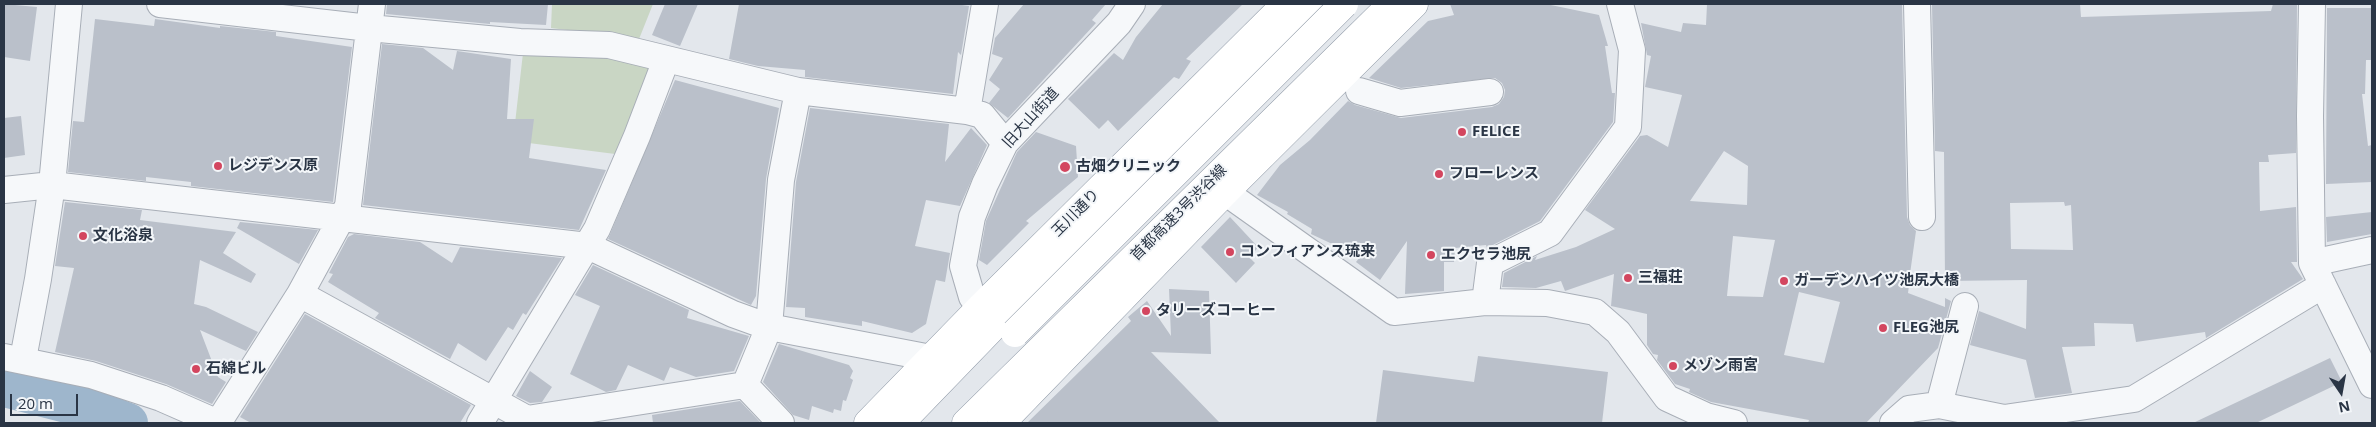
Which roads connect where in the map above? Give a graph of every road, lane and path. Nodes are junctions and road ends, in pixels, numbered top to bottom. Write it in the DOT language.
graph roads {
  1 [pos="69,4"];
  2 [pos="160,4"];
  3 [pos="985,4"];
  4 [pos="1132,4"];
  5 [pos="1286,4"];
  6 [pos="1313,4"];
  7 [pos="1344,4"];
  8 [pos="1392,4"];
  9 [pos="1414,4"];
  10 [pos="1620,4"];
  11 [pos="1917,4"];
  12 [pos="2312,4"];
  13 [pos="219,7"];
  14 [pos="370,16"];
  15 [pos="666,60"];
  16 [pos="798,91"];
  17 [pos="1359,91"];
  18 [pos="1490,92"];
  19 [pos="967,111"];
  20 [pos="1005,143"];
  21 [pos="52,184"];
  22 [pos="4,190"];
  23 [pos="1225,192"];
  24 [pos="342,217"];
  25 [pos="1922,217"];
  26 [pos="588,246"];
  27 [pos="2372,250"];
  28 [pos="2318,274"];
  29 [pos="300,294"];
  30 [pos="1485,302"];
  31 [pos="1965,306"];
  32 [pos="980,307"];
  33 [pos="768,327"];
  34 [pos="13,358"];
  35 [pos="931,358"];
  36 [pos="745,384"];
  37 [pos="2372,385"];
  38 [pos="493,401"];
  39 [pos="1939,405"];
  40 [pos="983,417"];
  41 [pos="218,423"];
  42 [pos="480,423"];
  43 [pos="781,423"];
  44 [pos="868,423"];
  45 [pos="900,423"];
  46 [pos="907,423"];
  47 [pos="962,423"];
  48 [pos="1734,423"];
  49 [pos="1893,423"];
  1 -- 21 [label="street"];
  2 -- 13 [label="street"];
  3 -- 19 [label="street"];
  4 -- 20 [label="street, 旧大山街道"];
  5 -- 32 [label="highway, 玉川通り"];
  6 -- 45 [label="highway"];
  7 -- 46 [label="highway, bridge"];
  8 -- 40 [label="highway, 首都高速3号渋谷線"];
  9 -- 23 [label="highway"];
  10 -- 30 [label="street"];
  11 -- 25 [label="street"];
  12 -- 28 [label="street"];
  13 -- 14 [label="street"];
  14 -- 15 [label="street"];
  14 -- 24 [label="street"];
  15 -- 16 [label="street"];
  15 -- 26 [label="street"];
  16 -- 19 [label="street"];
  16 -- 33 [label="street"];
  17 -- 18 [label="street"];
  19 -- 20 [label="street"];
  20 -- 32 [label="street, 旧大山街道"];
  21 -- 22 [label="street"];
  21 -- 24 [label="street"];
  21 -- 34 [label="street"];
  23 -- 30 [label="street"];
  23 -- 40 [label="highway"];
  24 -- 26 [label="street"];
  24 -- 29 [label="street"];
  26 -- 33 [label="street"];
  26 -- 38 [label="street"];
  27 -- 28 [label="street"];
  28 -- 37 [label="street"];
  28 -- 39 [label="street"];
  29 -- 38 [label="street"];
  29 -- 41 [label="street"];
  30 -- 48 [label="street"];
  31 -- 39 [label="street"];
  32 -- 35 [label="highway, 玉川通り"];
  33 -- 35 [label="street"];
  33 -- 36 [label="street"];
  34 -- 41 [label="street"];
  35 -- 44 [label="highway, 玉川通り"];
  36 -- 38 [label="street"];
  36 -- 43 [label="street"];
  38 -- 42 [label="street"];
  39 -- 49 [label="street"];
  40 -- 47 [label="highway"];
}
